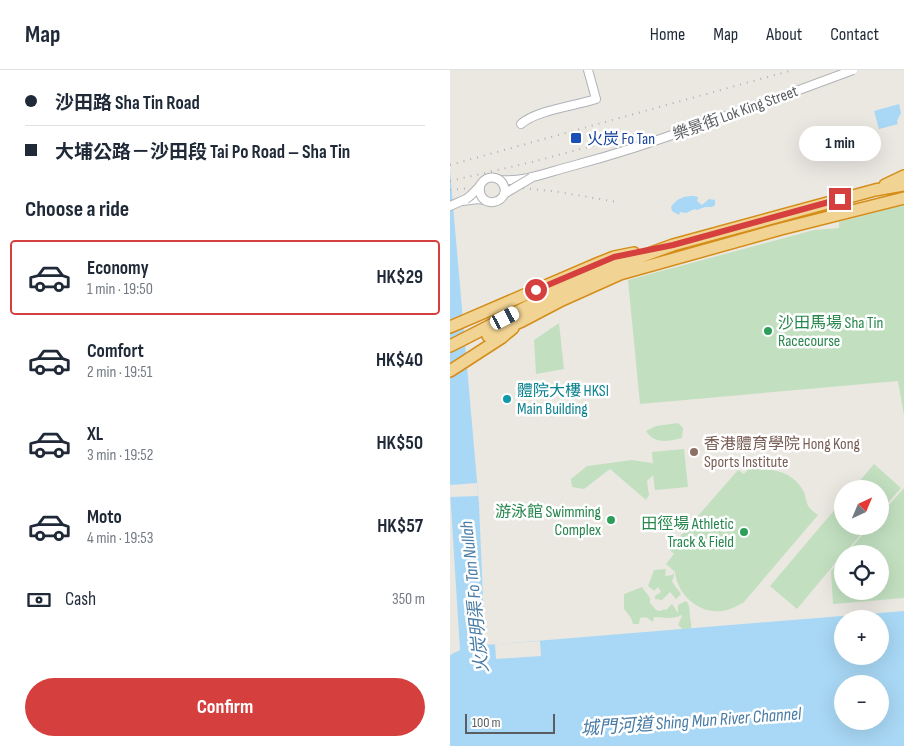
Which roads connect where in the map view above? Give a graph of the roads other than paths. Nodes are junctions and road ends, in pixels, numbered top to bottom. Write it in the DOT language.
graph roads {
  1 [pos="588,70"];
  2 [pos="853,70"];
  3 [pos="521,124"];
  4 [pos="904,176"];
  5 [pos="531,178"];
  6 [pos="500,180"];
  7 [pos="904,185"];
  8 [pos="480,186"];
  9 [pos="875,190"];
  10 [pos="504,194"];
  11 [pos="904,198"];
  12 [pos="485,200"];
  13 [pos="463,201"];
  14 [pos="450,206"];
  15 [pos="673,245"];
  16 [pos="522,321"];
  17 [pos="450,327"];
  18 [pos="468,341"];
  19 [pos="450,346"];
  20 [pos="450,354"];
  21 [pos="450,371"];
  1 -- 3 [label="street"];
  2 -- 5 [label="street, 樂景街 Lok King Street, bridge"];
  4 -- 9 [label="highway"];
  5 -- 6 [label="street, 樂景街 Lok King Street, bridge"];
  5 -- 10 [label="street, 樂景街 Lok King Street, bridge"];
  6 -- 8 [label="street, bridge"];
  6 -- 10 [label="street, bridge"];
  7 -- 9 [label="highway"];
  8 -- 12 [label="street, bridge"];
  8 -- 13 [label="street, bridge"];
  9 -- 15 [label="highway"];
  10 -- 12 [label="street, bridge"];
  11 -- 16 [label="highway"];
  12 -- 13 [label="street, bridge"];
  13 -- 14 [label="street"];
  15 -- 17 [label="highway"];
  15 -- 18 [label="highway"];
  16 -- 18 [label="highway"];
  16 -- 21 [label="highway"];
  18 -- 19 [label="highway"];
  18 -- 20 [label="highway"];
}
